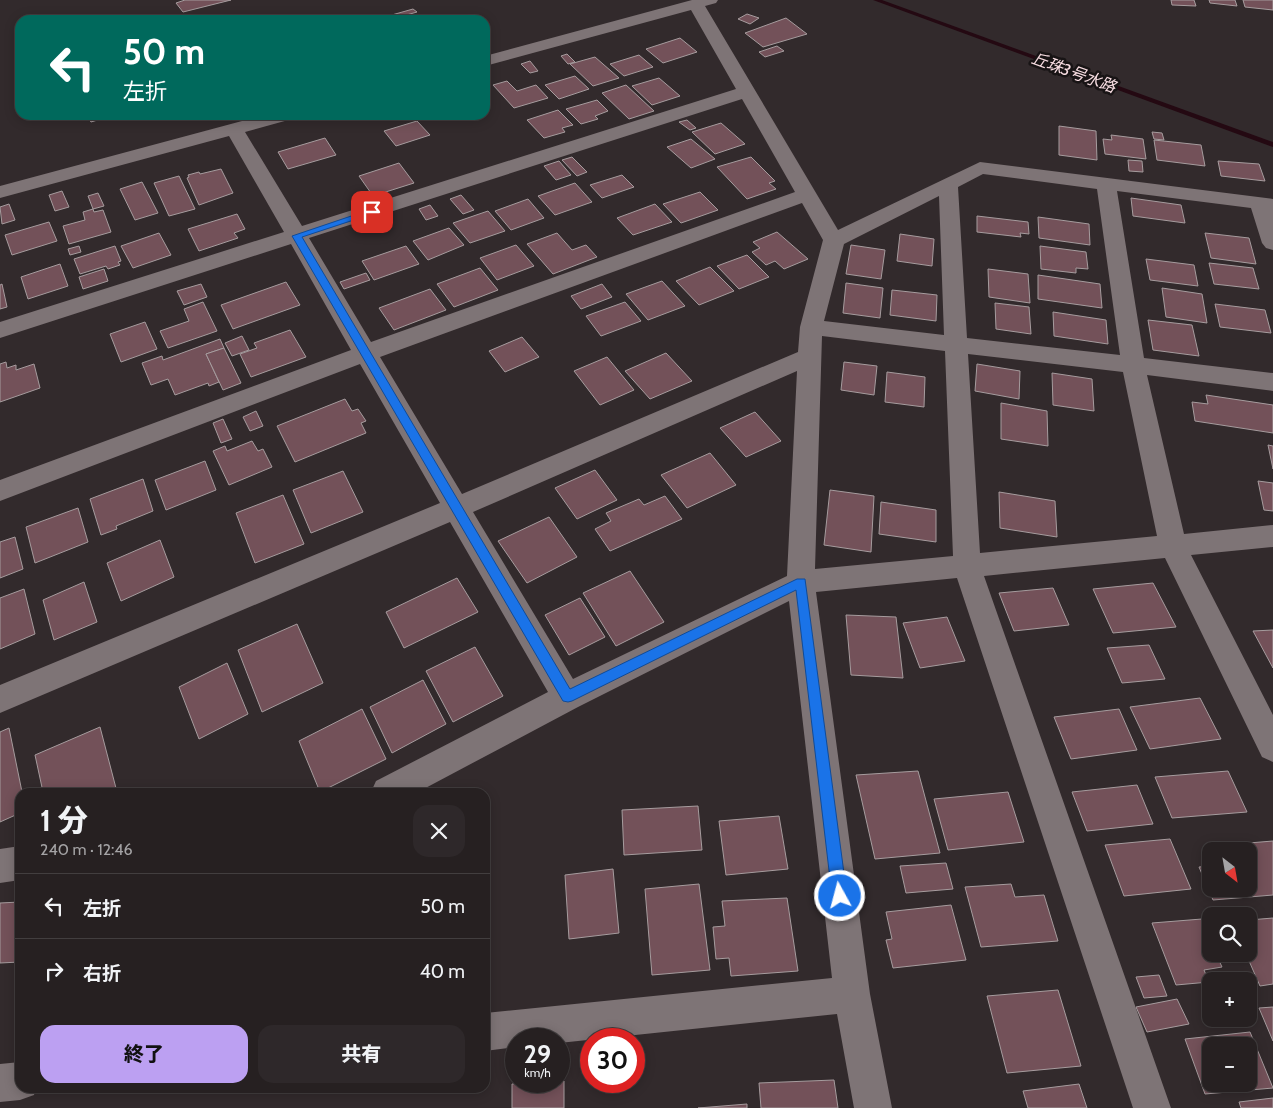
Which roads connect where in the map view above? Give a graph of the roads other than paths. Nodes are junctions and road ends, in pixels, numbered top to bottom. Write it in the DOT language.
graph roads {
  1 [pos="703,2"];
  2 [pos="490,60"];
  3 [pos="747,91"];
  4 [pos="267,120"];
  5 [pos="234,129"];
  6 [pos="948,184"];
  7 [pos="1106,184"];
  8 [pos="0,192"];
  9 [pos="808,194"];
  10 [pos="1266,204"];
  11 [pos="297,236"];
  12 [pos="834,240"];
  13 [pos="1273,243"];
  14 [pos="811,326"];
  15 [pos="0,330"];
  16 [pos="954,344"];
  17 [pos="366,353"];
  18 [pos="810,356"];
  19 [pos="1132,366"];
  20 [pos="1273,382"];
  21 [pos="0,491"];
  22 [pos="456,508"];
  23 [pos="1273,536"];
  24 [pos="1173,547"];
  25 [pos="967,566"];
  26 [pos="801,582"];
  27 [pos="568,696"];
  28 [pos="0,699"];
  29 [pos="1273,747"];
  30 [pos="395,788"];
  31 [pos="15,864"];
  32 [pos="0,866"];
  33 [pos="852,994"];
  34 [pos="490,1031"];
  35 [pos="15,1082"];
  36 [pos="0,1083"];
  37 [pos="873,1108"];
  38 [pos="1152,1108"];
  1 -- 2 [label="street"];
  1 -- 3 [label="street"];
  3 -- 9 [label="street"];
  3 -- 11 [label="street"];
  4 -- 5 [label="street"];
  5 -- 8 [label="street"];
  5 -- 11 [label="street"];
  6 -- 7 [label="street"];
  6 -- 12 [label="street"];
  6 -- 16 [label="street"];
  7 -- 10 [label="street"];
  7 -- 19 [label="street"];
  9 -- 12 [label="street"];
  9 -- 17 [label="street"];
  10 -- 13 [label="street"];
  11 -- 15 [label="street"];
  11 -- 17 [label="street"];
  12 -- 14 [label="street"];
  14 -- 16 [label="street"];
  14 -- 18 [label="street"];
  16 -- 19 [label="street"];
  16 -- 25 [label="street"];
  17 -- 21 [label="street"];
  17 -- 22 [label="street"];
  18 -- 22 [label="street"];
  18 -- 26 [label="street"];
  19 -- 20 [label="street"];
  19 -- 24 [label="street"];
  22 -- 27 [label="street"];
  22 -- 28 [label="street"];
  23 -- 24 [label="street"];
  24 -- 25 [label="street"];
  24 -- 29 [label="street"];
  25 -- 26 [label="street"];
  25 -- 38 [label="street"];
  26 -- 27 [label="street"];
  26 -- 33 [label="street"];
  27 -- 30 [label="street"];
  31 -- 32 [label="street"];
  33 -- 34 [label="street"];
  33 -- 37 [label="street"];
  35 -- 36 [label="street"];
}
